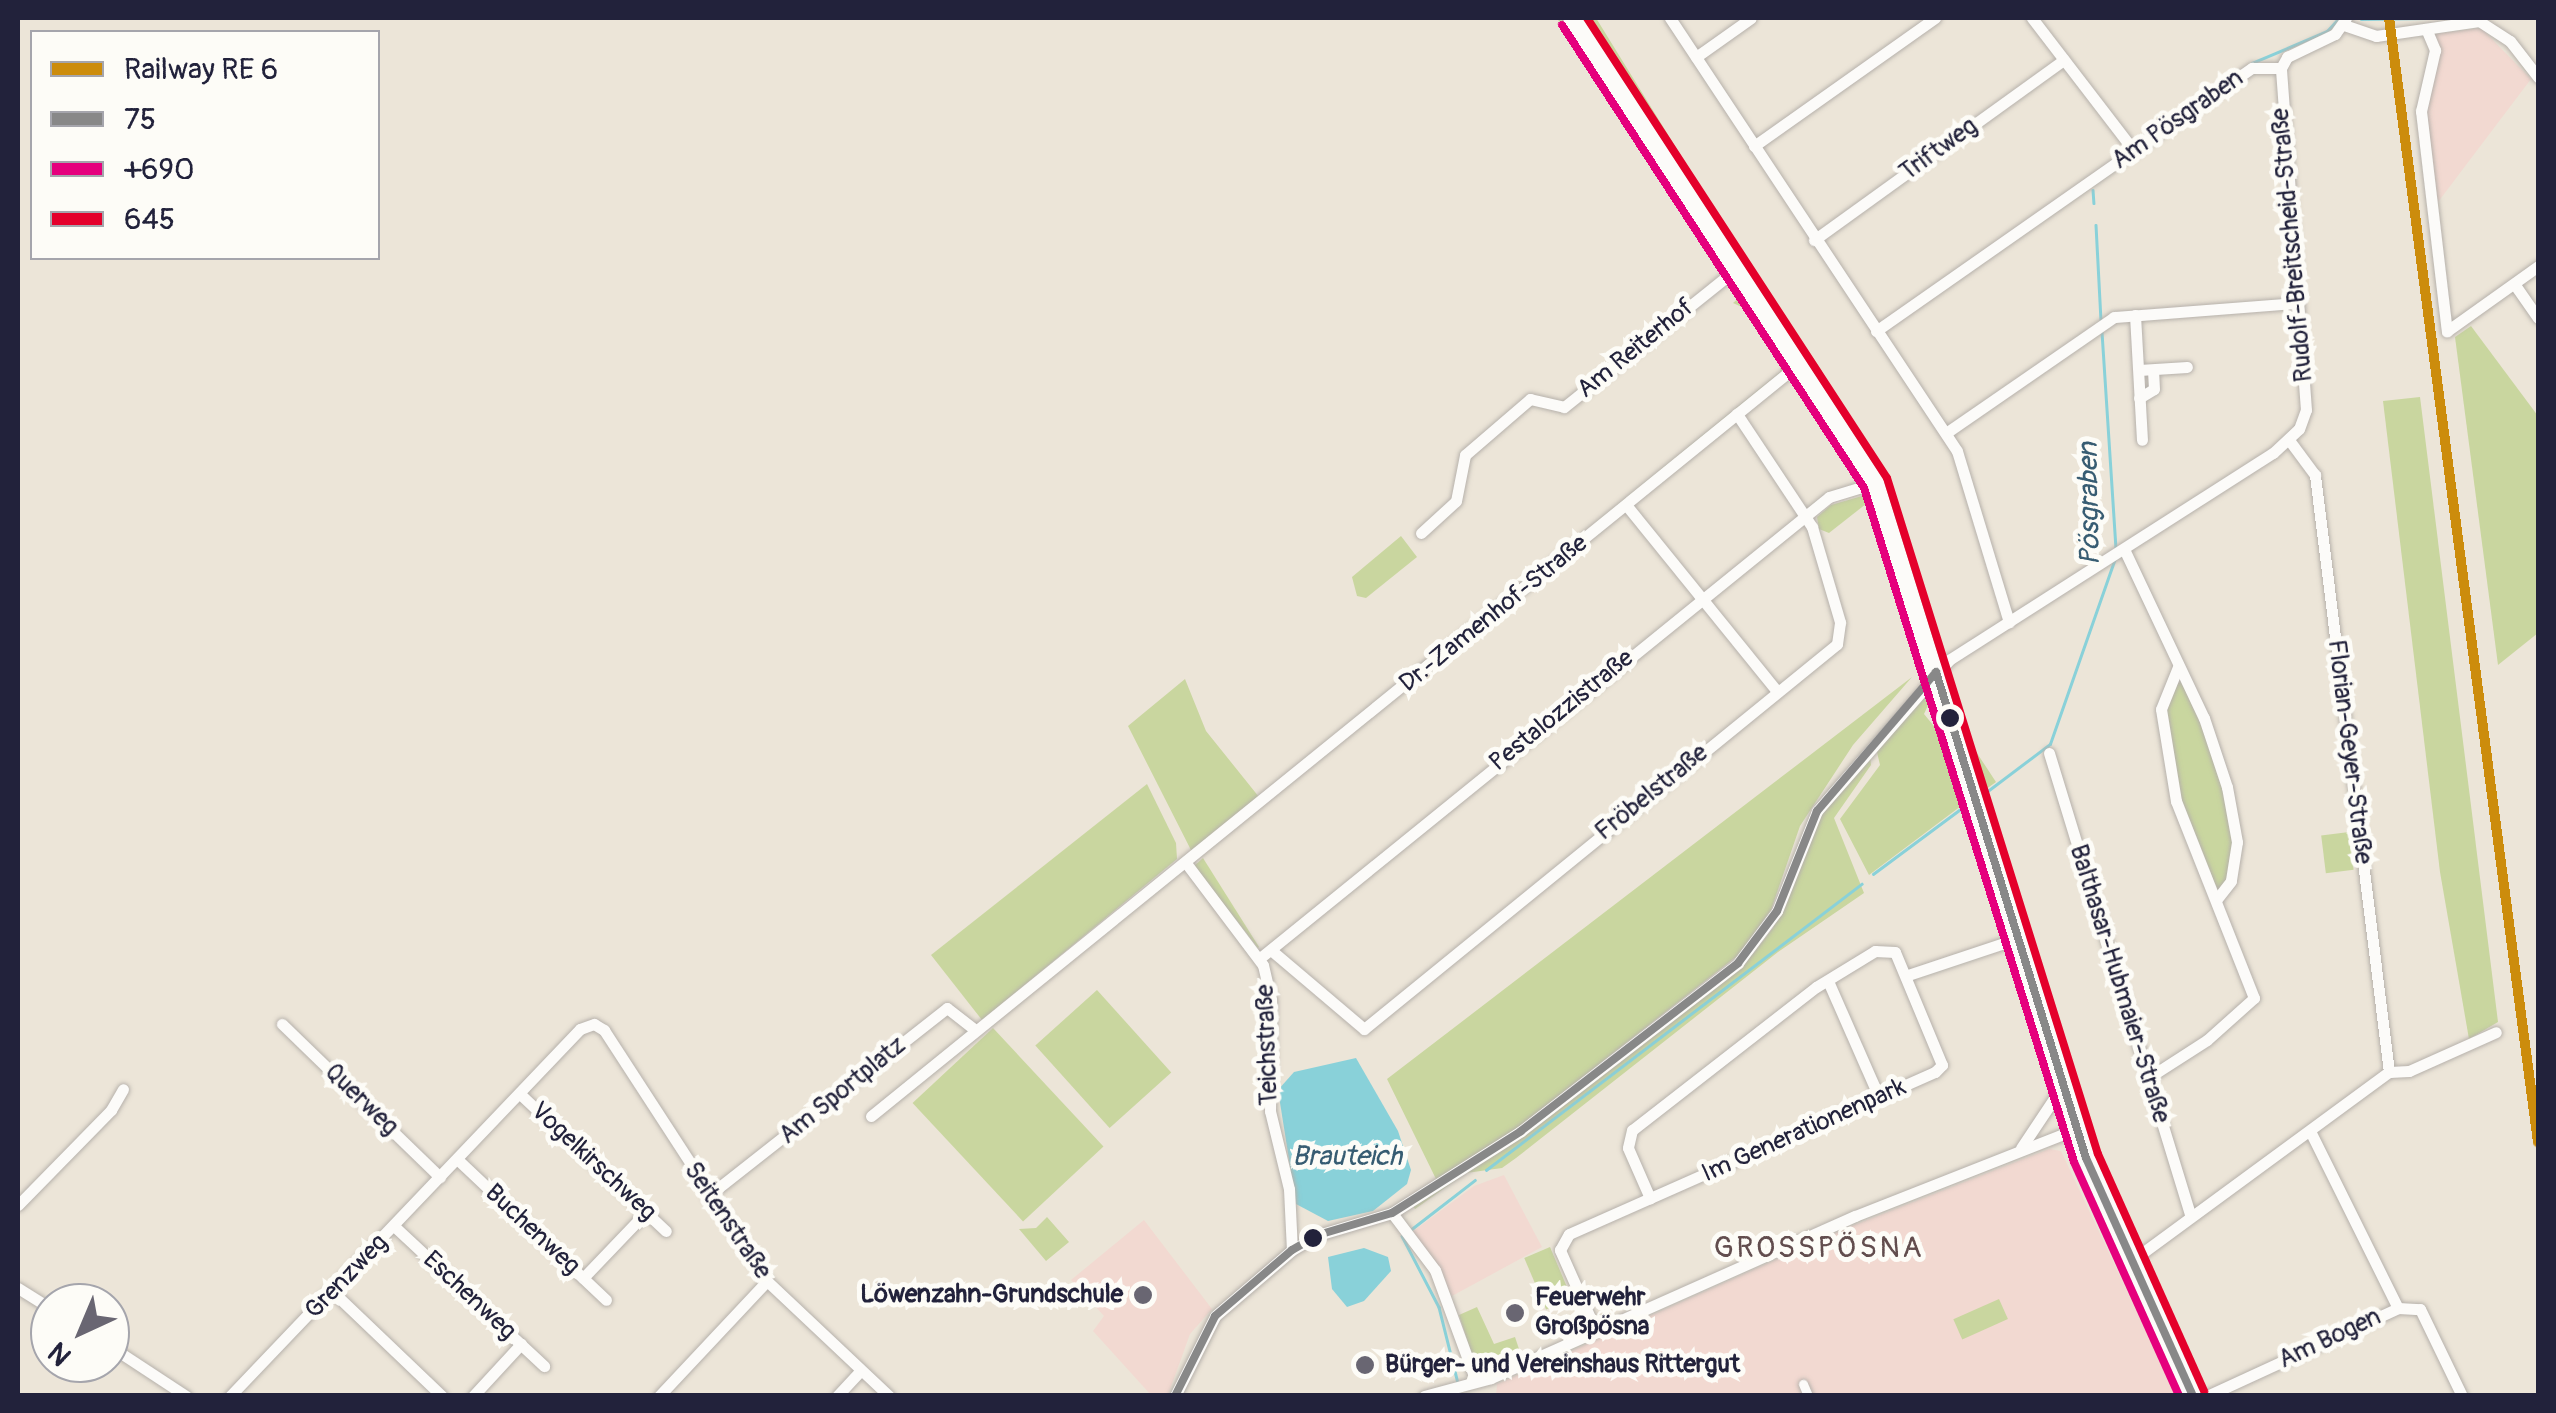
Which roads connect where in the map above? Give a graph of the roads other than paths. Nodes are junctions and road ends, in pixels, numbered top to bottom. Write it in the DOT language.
graph roads {
  1 [pos="1572,18"];
  2 [pos="1670,18"];
  3 [pos="1750,18"];
  4 [pos="2032,18"];
  5 [pos="1930,19"];
  6 [pos="2345,21"];
  7 [pos="2428,31"];
  8 [pos="1696,57"];
  9 [pos="2064,60"];
  10 [pos="2281,68"];
  11 [pos="2538,78"];
  12 [pos="1754,146"];
  13 [pos="2134,152"];
  14 [pos="1814,240"];
  15 [pos="2538,266"];
  16 [pos="1736,269"];
  17 [pos="2515,285"];
  18 [pos="2298,303"];
  19 [pos="2135,314"];
  20 [pos="2538,318"];
  21 [pos="1876,332"];
  22 [pos="1800,363"];
  23 [pos="2187,368"];
  24 [pos="2139,370"];
  25 [pos="2153,370"];
  26 [pos="2139,398"];
  27 [pos="1737,414"];
  28 [pos="1946,433"];
  29 [pos="2142,440"];
  30 [pos="2289,440"];
  31 [pos="1875,483"];
  32 [pos="1626,506"];
  33 [pos="1806,516"];
  34 [pos="1421,533"];
  35 [pos="2118,552"];
  36 [pos="1702,598"];
  37 [pos="2009,622"];
  38 [pos="2178,667"];
  39 [pos="1936,672"];
  40 [pos="1777,691"];
  41 [pos="2049,753"];
  42 [pos="1186,862"];
  43 [pos="2216,900"];
  44 [pos="2016,939"];
  45 [pos="1271,950"];
  46 [pos="1260,958"];
  47 [pos="1908,975"];
  48 [pos="1828,980"];
  49 [pos="282,1024"];
  50 [pos="594,1024"];
  51 [pos="975,1030"];
  52 [pos="2496,1032"];
  53 [pos="2389,1072"];
  54 [pos="2148,1078"];
  55 [pos="2061,1088"];
  56 [pos="123,1089"];
  57 [pos="520,1094"];
  58 [pos="1879,1097"];
  59 [pos="871,1116"];
  60 [pos="2076,1130"];
  61 [pos="2312,1133"];
  62 [pos="2018,1151"];
  63 [pos="459,1157"];
  64 [pos="440,1177"];
  65 [pos="708,1196"];
  66 [pos="1650,1198"];
  67 [pos="18,1204"];
  68 [pos="646,1212"];
  69 [pos="1392,1214"];
  70 [pos="2190,1216"];
  71 [pos="395,1227"];
  72 [pos="666,1231"];
  73 [pos="1292,1250"];
  74 [pos="2130,1262"];
  75 [pos="583,1278"];
  76 [pos="767,1281"];
  77 [pos="333,1292"];
  78 [pos="606,1300"];
  79 [pos="2398,1308"];
  80 [pos="1596,1330"];
  81 [pos="521,1344"];
  82 [pos="130,1359"];
  83 [pos="544,1366"];
  84 [pos="859,1372"];
  85 [pos="1463,1381"];
  86 [pos="1803,1384"];
  87 [pos="186,1396"];
  88 [pos="230,1396"];
  89 [pos="442,1396"];
  90 [pos="472,1396"];
  91 [pos="659,1396"];
  92 [pos="836,1396"];
  93 [pos="889,1396"];
  94 [pos="1175,1396"];
  95 [pos="1424,1396"];
  96 [pos="1808,1396"];
  97 [pos="2192,1396"];
  98 [pos="2206,1396"];
  99 [pos="2462,1396"];
  1 -- 16 [label="main road"];
  2 -- 8 [label="street"];
  3 -- 8 [label="street"];
  4 -- 9 [label="street"];
  5 -- 12 [label="street"];
  6 -- 7 [label="street"];
  6 -- 10 [label="street"];
  7 -- 11 [label="street"];
  7 -- 17 [label="street"];
  8 -- 12 [label="street"];
  9 -- 13 [label="street"];
  9 -- 14 [label="street, Triftweg"];
  10 -- 13 [label="street, Am Pösgraben"];
  10 -- 18 [label="street, Rudolf-Breitscheid-Straße"];
  12 -- 14 [label="street"];
  13 -- 21 [label="street, Am Pösgraben"];
  14 -- 21 [label="street"];
  15 -- 17 [label="street"];
  16 -- 22 [label="main road"];
  16 -- 34 [label="street, Am Reiterhof"];
  17 -- 20 [label="street"];
  18 -- 19 [label="street"];
  18 -- 30 [label="street, Rudolf-Breitscheid-Straße"];
  19 -- 24 [label="street"];
  19 -- 28 [label="street"];
  21 -- 28 [label="street"];
  22 -- 27 [label="street, Dr.-Zamenhof-Straße"];
  22 -- 31 [label="main road"];
  23 -- 25 [label="street"];
  24 -- 25 [label="street"];
  24 -- 26 [label="street"];
  25 -- 26 [label="street"];
  26 -- 29 [label="street"];
  27 -- 32 [label="street, Dr.-Zamenhof-Straße"];
  27 -- 33 [label="street, Fröbelstraße"];
  28 -- 37 [label="street"];
  30 -- 35 [label="street"];
  30 -- 53 [label="street, Florian-Geyer-Straße"];
  31 -- 33 [label="street, Pestalozzistraße"];
  31 -- 39 [label="main road"];
  32 -- 36 [label="street"];
  32 -- 42 [label="street, Dr.-Zamenhof-Straße"];
  33 -- 36 [label="street, Pestalozzistraße"];
  33 -- 40 [label="street, Fröbelstraße"];
  35 -- 37 [label="street"];
  35 -- 38 [label="street"];
  36 -- 40 [label="street"];
  36 -- 45 [label="street, Pestalozzistraße"];
  37 -- 39 [label="street"];
  38 -- 43 [label="street"];
  38 -- 43 [label="street"];
  39 -- 44 [label="main road"];
  39 -- 69 [label="street"];
  40 -- 45 [label="street, Fröbelstraße"];
  41 -- 54 [label="street, Balthasar-Hubmaier-Straße"];
  42 -- 46 [label="street, Teichstraße"];
  42 -- 51 [label="street, Am Sportplatz"];
  43 -- 54 [label="street"];
  44 -- 47 [label="street"];
  44 -- 55 [label="main road"];
  45 -- 46 [label="street, Pestalozzistraße"];
  46 -- 73 [label="street, Teichstraße"];
  47 -- 48 [label="street"];
  47 -- 58 [label="street, Im Generationenpark"];
  48 -- 58 [label="street"];
  48 -- 66 [label="street"];
  49 -- 64 [label="street, Querweg"];
  50 -- 57 [label="street, Grenzweg"];
  50 -- 65 [label="street, Seitenstraße"];
  51 -- 59 [label="street, Am Sportplatz"];
  51 -- 65 [label="street, Am Sportplatz"];
  52 -- 53 [label="street"];
  53 -- 61 [label="street"];
  54 -- 70 [label="street, Balthasar-Hubmaier-Straße"];
  55 -- 60 [label="main road"];
  55 -- 62 [label="street"];
  56 -- 67 [label="street"];
  57 -- 63 [label="street, Grenzweg"];
  57 -- 68 [label="street, Vogelkirschweg"];
  58 -- 66 [label="street, Im Generationenpark"];
  60 -- 62 [label="street"];
  60 -- 74 [label="main road"];
  61 -- 70 [label="street"];
  61 -- 79 [label="street, Am Bogen"];
  62 -- 80 [label="street"];
  63 -- 64 [label="street, Grenzweg"];
  63 -- 75 [label="street, Buchenweg"];
  64 -- 71 [label="street, Grenzweg"];
  65 -- 76 [label="street, Seitenstraße"];
  66 -- 80 [label="street, Im Generationenpark"];
  68 -- 72 [label="street, Vogelkirschweg"];
  68 -- 75 [label="street"];
  69 -- 73 [label="street"];
  69 -- 85 [label="street"];
  70 -- 74 [label="street"];
  71 -- 77 [label="street, Grenzweg"];
  71 -- 81 [label="street, Eschenweg"];
  73 -- 94 [label="street"];
  74 -- 97 [label="main road"];
  75 -- 78 [label="street, Buchenweg"];
  76 -- 84 [label="street, Seitenstraße"];
  76 -- 91 [label="street"];
  77 -- 88 [label="street, Grenzweg"];
  77 -- 89 [label="street"];
  79 -- 98 [label="street, Am Bogen"];
  79 -- 99 [label="street, Am Bogen"];
  80 -- 85 [label="street"];
  81 -- 83 [label="street, Eschenweg"];
  81 -- 90 [label="street"];
  82 -- 87 [label="street"];
  84 -- 92 [label="street"];
  84 -- 93 [label="street, Seitenstraße"];
  85 -- 95 [label="street"];
  86 -- 96 [label="street"];
}
